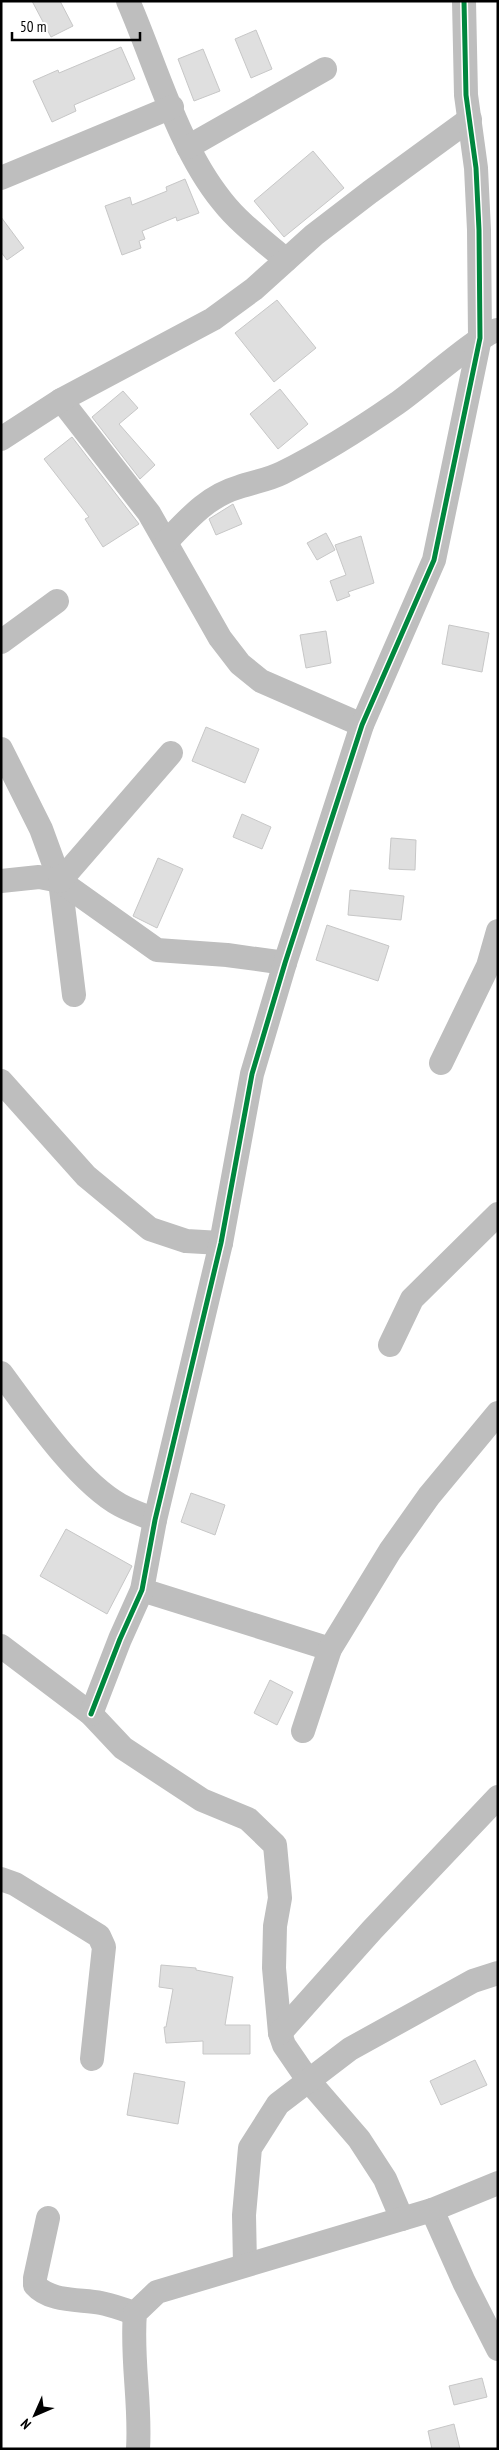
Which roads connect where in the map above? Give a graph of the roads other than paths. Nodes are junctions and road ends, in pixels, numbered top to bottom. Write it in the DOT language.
graph roads {
  1 [pos="128,1"];
  2 [pos="464,1"];
  3 [pos="324,69"];
  4 [pos="172,107"];
  5 [pos="470,120"];
  6 [pos="188,147"];
  7 [pos="1,178"];
  8 [pos="286,260"];
  9 [pos="489,334"];
  10 [pos="61,400"];
  11 [pos="1,439"];
  12 [pos="167,541"];
  13 [pos="57,601"];
  14 [pos="1,642"];
  15 [pos="362,725"];
  16 [pos="1,749"];
  17 [pos="171,753"];
  18 [pos="1,881"];
  19 [pos="60,882"];
  20 [pos="498,931"];
  21 [pos="285,963"];
  22 [pos="493,975"];
  23 [pos="74,995"];
  24 [pos="441,1063"];
  25 [pos="1,1081"];
  26 [pos="498,1214"];
  27 [pos="222,1243"];
  28 [pos="390,1345"];
  29 [pos="4,1384"];
  30 [pos="498,1413"];
  31 [pos="155,1520"];
  32 [pos="142,1590"];
  33 [pos="1,1646"];
  34 [pos="330,1649"];
  35 [pos="92,1714"];
  36 [pos="302,1731"];
  37 [pos="498,1797"];
  38 [pos="1,1879"];
  39 [pos="498,1973"];
  40 [pos="280,2033"];
  41 [pos="92,2059"];
  42 [pos="308,2080"];
  43 [pos="498,2183"];
  44 [pos="432,2210"];
  45 [pos="48,2218"];
  46 [pos="402,2218"];
  47 [pos="246,2265"];
  48 [pos="135,2313"];
  49 [pos="498,2349"];
  50 [pos="138,2449"];
  1 -- 4 [label="street"];
  2 -- 5 [label="street"];
  3 -- 6 [label="street"];
  4 -- 6 [label="street"];
  4 -- 7 [label="street"];
  5 -- 8 [label="street"];
  5 -- 9 [label="street"];
  6 -- 8 [label="street"];
  8 -- 10 [label="street"];
  9 -- 12 [label="street"];
  9 -- 15 [label="street"];
  10 -- 11 [label="street"];
  10 -- 12 [label="street"];
  12 -- 15 [label="street"];
  13 -- 14 [label="street"];
  15 -- 21 [label="street"];
  16 -- 19 [label="street"];
  17 -- 19 [label="street"];
  18 -- 19 [label="street"];
  19 -- 21 [label="street"];
  19 -- 23 [label="street"];
  20 -- 22 [label="street"];
  21 -- 27 [label="street"];
  22 -- 24 [label="street"];
  25 -- 27 [label="street"];
  26 -- 28 [label="street"];
  27 -- 31 [label="street"];
  29 -- 31 [label="street"];
  30 -- 34 [label="street"];
  31 -- 32 [label="street"];
  32 -- 34 [label="street"];
  32 -- 35 [label="street"];
  33 -- 35 [label="street"];
  34 -- 36 [label="street"];
  35 -- 40 [label="street"];
  37 -- 40 [label="street"];
  38 -- 41 [label="street"];
  39 -- 42 [label="street"];
  40 -- 42 [label="street"];
  42 -- 46 [label="street"];
  42 -- 47 [label="street"];
  43 -- 44 [label="street"];
  44 -- 46 [label="street"];
  44 -- 49 [label="street"];
  45 -- 48 [label="street"];
  46 -- 47 [label="street"];
  47 -- 48 [label="street"];
  48 -- 50 [label="street"];
}
